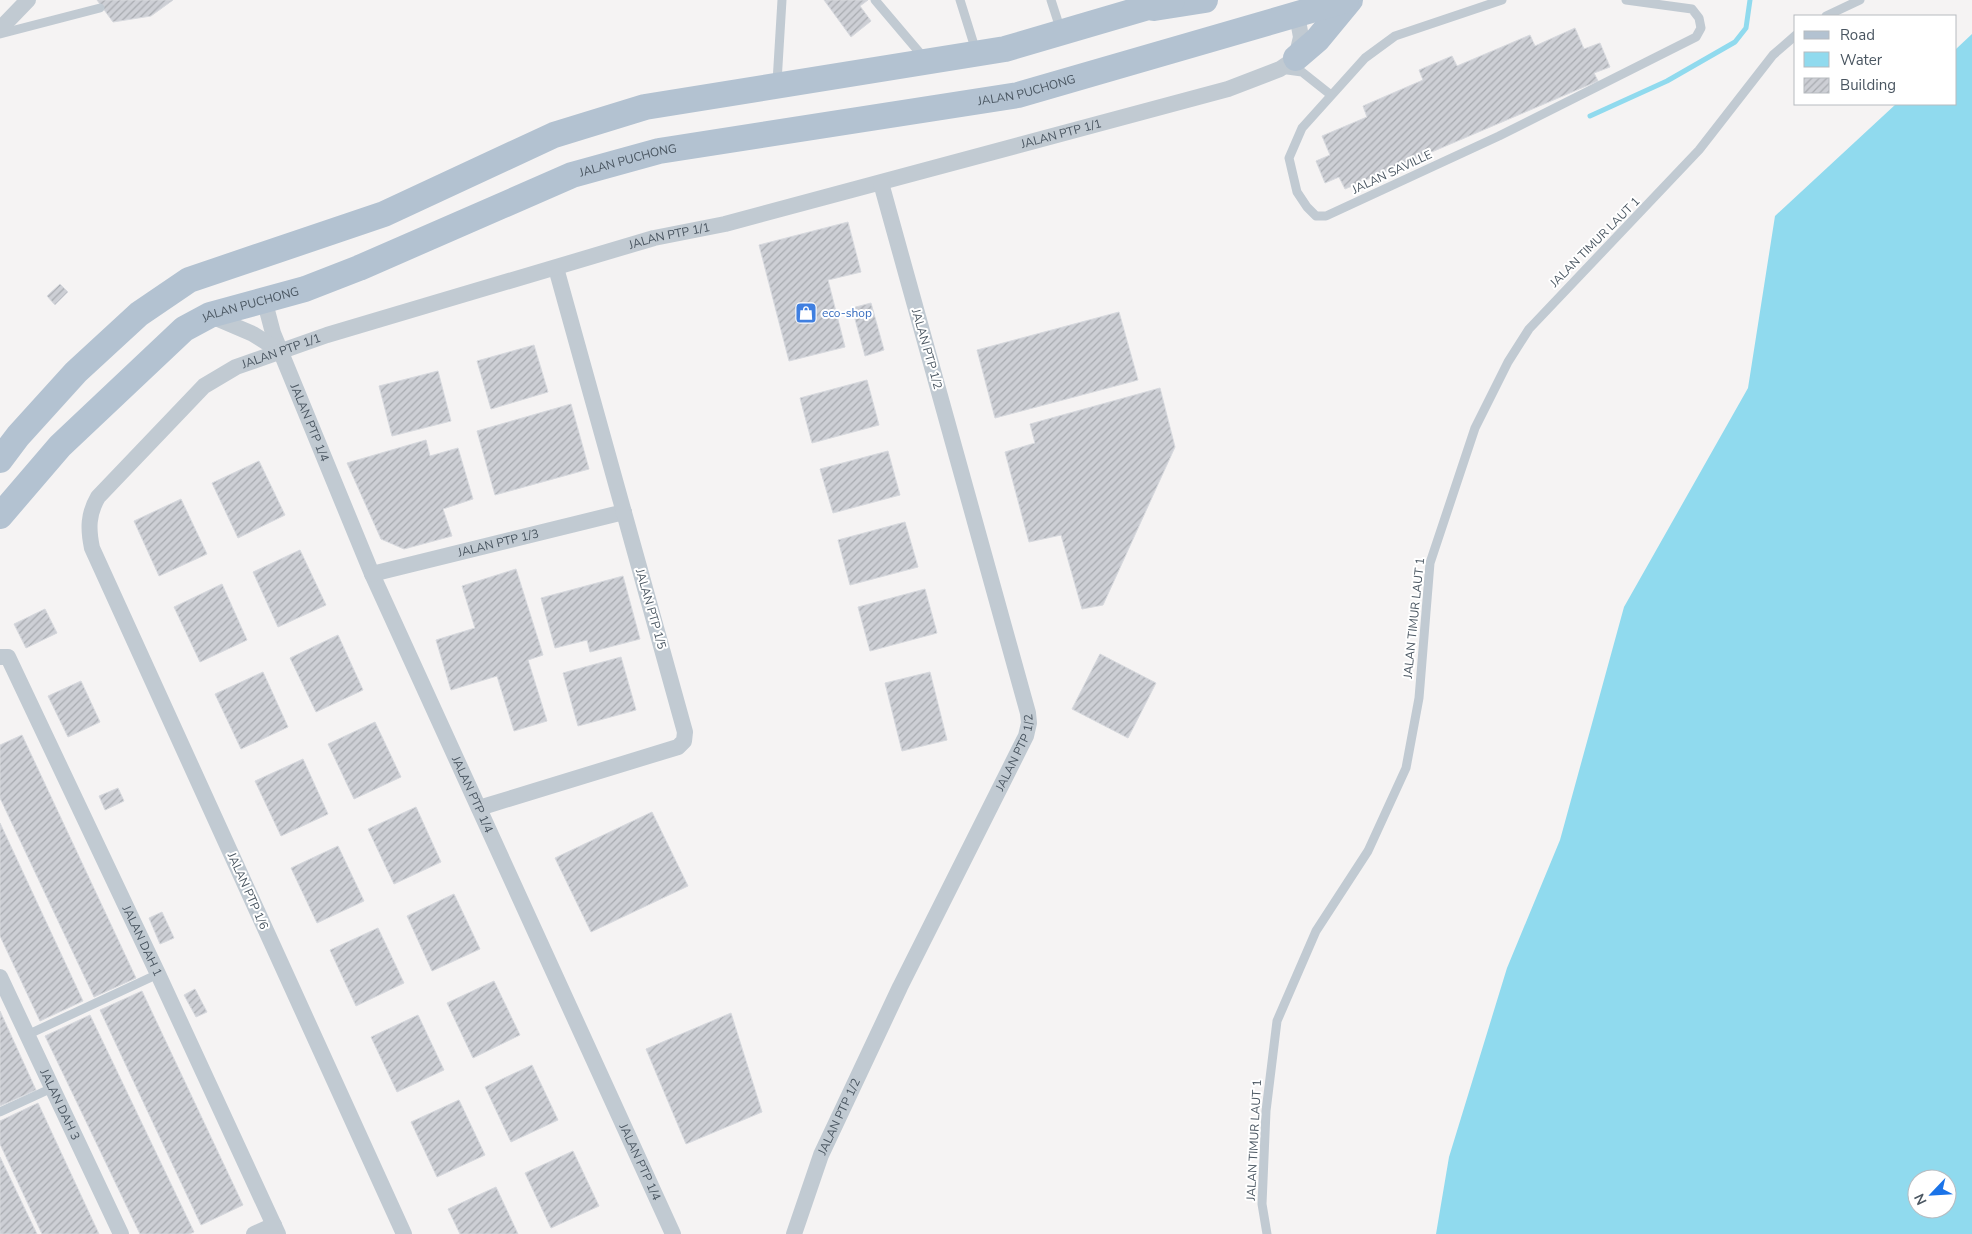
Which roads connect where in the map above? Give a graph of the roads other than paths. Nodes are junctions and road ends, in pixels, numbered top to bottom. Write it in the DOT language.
graph roads {
  1 [pos="28,0"];
  2 [pos="782,0"];
  3 [pos="875,0"];
  4 [pos="960,0"];
  5 [pos="1051,0"];
  6 [pos="1172,0"];
  7 [pos="1205,0"];
  8 [pos="1348,0"];
  9 [pos="1502,0"];
  10 [pos="1626,0"];
  11 [pos="1860,0"];
  12 [pos="100,8"];
  13 [pos="1293,8"];
  14 [pos="1133,10"];
  15 [pos="1828,15"];
  16 [pos="0,29"];
  17 [pos="1061,33"];
  18 [pos="0,34"];
  19 [pos="1794,38"];
  20 [pos="977,53"];
  21 [pos="926,61"];
  22 [pos="1288,64"];
  23 [pos="776,85"];
  24 [pos="1332,95"];
  25 [pos="881,183"];
  26 [pos="279,250"];
  27 [pos="556,268"];
  28 [pos="264,299"];
  29 [pos="210,315"];
  30 [pos="280,351"];
  31 [pos="9,438"];
  32 [pos="0,460"];
  33 [pos="624,512"];
  34 [pos="0,516"];
  35 [pos="92,548"];
  36 [pos="372,574"];
  37 [pos="0,656"];
  38 [pos="479,808"];
  39 [pos="158,974"];
  40 [pos="0,977"];
  41 [pos="28,1035"];
  42 [pos="52,1088"];
  43 [pos="0,1112"];
  44 [pos="276,1229"];
  45 [pos="121,1234"];
  46 [pos="254,1234"];
  47 [pos="404,1234"];
  48 [pos="673,1234"];
  49 [pos="794,1234"];
  50 [pos="1267,1234"];
  1 -- 16 [label="street"];
  2 -- 23 [label="lane"];
  3 -- 21 [label="lane"];
  4 -- 20 [label="lane"];
  5 -- 17 [label="lane"];
  6 -- 14 [label="main road"];
  7 -- 14 [label="main road"];
  8 -- 13 [label="main road, JALAN PUCHONG"];
  8 -- 22 [label="main road"];
  9 -- 24 [label="lane, JALAN SAVILLE"];
  10 -- 24 [label="lane, JALAN SAVILLE"];
  11 -- 15 [label="lane"];
  12 -- 18 [label="lane"];
  13 -- 22 [label="street"];
  13 -- 28 [label="main road, JALAN PUCHONG"];
  14 -- 17 [label="main road"];
  17 -- 20 [label="main road"];
  19 -- 50 [label="lane, JALAN TIMUR LAUT 1"];
  20 -- 21 [label="main road"];
  21 -- 23 [label="main road"];
  22 -- 24 [label="lane"];
  22 -- 25 [label="street, JALAN PTP 1/1"];
  23 -- 26 [label="main road"];
  25 -- 27 [label="street, JALAN PTP 1/1"];
  25 -- 49 [label="street, JALAN PTP 1/2"];
  26 -- 28 [label="main road"];
  26 -- 31 [label="main road"];
  27 -- 30 [label="street, JALAN PTP 1/1"];
  27 -- 33 [label="street, JALAN PTP 1/5"];
  28 -- 29 [label="main road, JALAN PUCHONG"];
  28 -- 30 [label="street, JALAN PTP 1/4"];
  29 -- 30 [label="street"];
  29 -- 34 [label="main road, JALAN PUCHONG"];
  30 -- 35 [label="street, JALAN PTP 1/1"];
  30 -- 36 [label="street, JALAN PTP 1/4"];
  31 -- 32 [label="main road"];
  33 -- 36 [label="street, JALAN PTP 1/3"];
  33 -- 38 [label="street, JALAN PTP 1/5"];
  35 -- 47 [label="street, JALAN PTP 1/6"];
  36 -- 38 [label="street, JALAN PTP 1/4"];
  37 -- 39 [label="street, JALAN DAH 1"];
  38 -- 48 [label="street, JALAN PTP 1/4"];
  39 -- 41 [label="lane"];
  39 -- 44 [label="street, JALAN DAH 1"];
  40 -- 41 [label="street, JALAN DAH 3"];
  41 -- 42 [label="street, JALAN DAH 3"];
  42 -- 43 [label="lane"];
  42 -- 45 [label="street, JALAN DAH 3"];
  44 -- 46 [label="street"];
}
